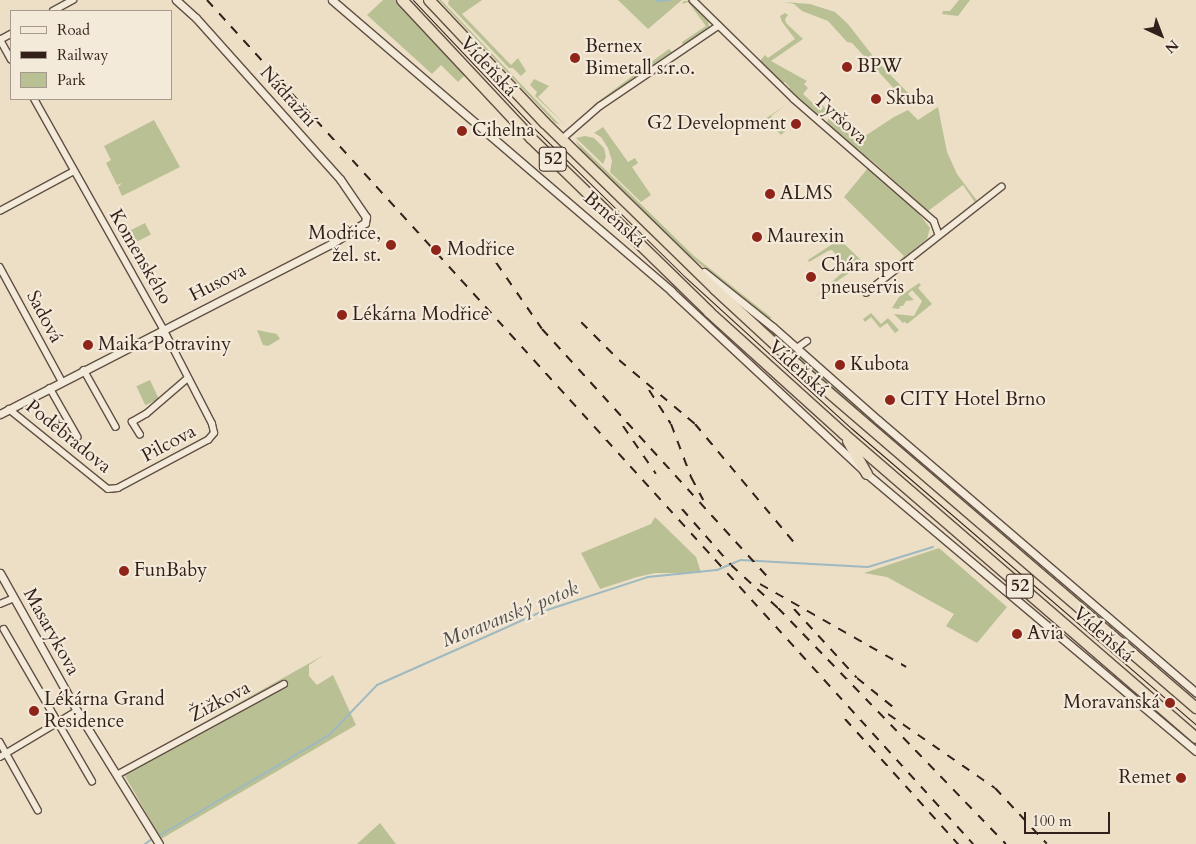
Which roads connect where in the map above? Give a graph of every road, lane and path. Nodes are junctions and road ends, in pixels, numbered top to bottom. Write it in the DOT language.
graph roads {
  1 [pos="73,0"];
  2 [pos="176,0"];
  3 [pos="332,0"];
  4 [pos="402,0"];
  5 [pos="429,0"];
  6 [pos="693,0"];
  7 [pos="55,10"];
  8 [pos="718,26"];
  9 [pos="0,40"];
  10 [pos="10,57"];
  11 [pos="35,100"];
  12 [pos="562,139"];
  13 [pos="74,171"];
  14 [pos="1001,187"];
  15 [pos="1,209"];
  16 [pos="366,223"];
  17 [pos="939,235"];
  18 [pos="672,246"];
  19 [pos="0,267"];
  20 [pos="866,294"];
  21 [pos="163,329"];
  22 [pos="807,341"];
  23 [pos="798,348"];
  24 [pos="84,370"];
  25 [pos="188,378"];
  26 [pos="62,382"];
  27 [pos="50,388"];
  28 [pos="3,411"];
  29 [pos="116,427"];
  30 [pos="214,433"];
  31 [pos="844,434"];
  32 [pos="140,435"];
  33 [pos="78,437"];
  34 [pos="867,474"];
  35 [pos="108,488"];
  36 [pos="0,573"];
  37 [pos="14,598"];
  38 [pos="0,604"];
  39 [pos="4,629"];
  40 [pos="284,684"];
  41 [pos="1196,693"];
  42 [pos="1196,708"];
  43 [pos="77,711"];
  44 [pos="58,722"];
  45 [pos="1196,738"];
  46 [pos="0,742"];
  47 [pos="1196,751"];
  48 [pos="6,754"];
  49 [pos="0,758"];
  50 [pos="117,775"];
  51 [pos="92,781"];
  52 [pos="38,810"];
  53 [pos="158,843"];
  1 -- 7 [label="street"];
  2 -- 16 [label="street, Nádražní"];
  3 -- 34 [label="street, Brněnská"];
  4 -- 31 [label="highway, Vídeňská / 52"];
  5 -- 12 [label="highway, Vídeňská / 52"];
  6 -- 8 [label="street, Tyršova"];
  8 -- 12 [label="street"];
  8 -- 17 [label="street, Tyršova"];
  9 -- 10 [label="street"];
  11 -- 13 [label="street, Komenského"];
  12 -- 18 [label="highway, Vídeňská / 52"];
  13 -- 15 [label="street"];
  13 -- 21 [label="street, Komenského"];
  14 -- 17 [label="street"];
  16 -- 21 [label="street, Husova"];
  17 -- 20 [label="street"];
  18 -- 23 [label="street, Vídeňská"];
  18 -- 42 [label="highway, Vídeňská / 52"];
  19 -- 26 [label="street, Sadová"];
  21 -- 24 [label="street, Husova"];
  21 -- 25 [label="street, Komenského"];
  22 -- 23 [label="street"];
  23 -- 41 [label="street, Vídeňská"];
  24 -- 26 [label="street, Husova"];
  24 -- 29 [label="street"];
  25 -- 30 [label="street, Komenského"];
  25 -- 32 [label="street"];
  26 -- 27 [label="street, Husova"];
  27 -- 28 [label="street, Husova"];
  27 -- 33 [label="street, Poděbradova"];
  28 -- 35 [label="street, Poděbradova"];
  30 -- 35 [label="street, Pilcova"];
  31 -- 34 [label="highway"];
  31 -- 45 [label="highway, Vídeňská / 52"];
  34 -- 47 [label="street, Vídeňská"];
  36 -- 37 [label="street, Masarykova"];
  37 -- 38 [label="street"];
  37 -- 43 [label="street, Masarykova"];
  39 -- 44 [label="street, Masarykova"];
  40 -- 50 [label="street, Žižkova"];
  43 -- 44 [label="street"];
  43 -- 50 [label="street, Masarykova"];
  44 -- 48 [label="street"];
  44 -- 51 [label="street, Masarykova"];
  46 -- 48 [label="street"];
  48 -- 49 [label="street"];
  48 -- 52 [label="street"];
  50 -- 53 [label="street, Masarykova"];
}
